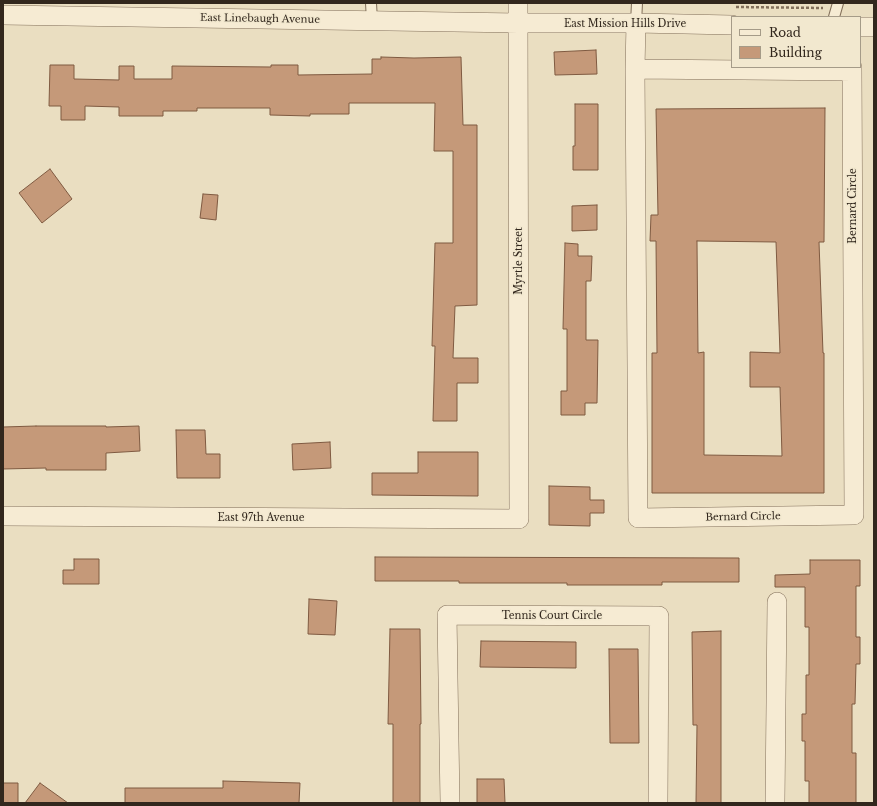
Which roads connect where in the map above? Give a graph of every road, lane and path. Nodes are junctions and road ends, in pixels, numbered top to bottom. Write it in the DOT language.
graph roads {
  1 [pos="518,3"];
  2 [pos="637,3"];
  3 [pos="836,10"];
  4 [pos="372,12"];
  5 [pos="3,15"];
  6 [pos="731,16"];
  7 [pos="732,16"];
  8 [pos="518,23"];
  9 [pos="636,23"];
  10 [pos="874,26"];
  11 [pos="861,27"];
  12 [pos="635,69"];
  13 [pos="852,69"];
  14 [pos="3,516"];
  15 [pos="519,519"];
  16 [pos="777,602"];
  17 [pos="450,803"];
  18 [pos="658,803"];
  19 [pos="775,803"];
  1 -- 8 [label="street, Myrtle Street"];
  2 -- 9 [label="lane"];
  3 -- 7 [label="path"];
  4 -- 5 [label="street, East Linebaugh Avenue"];
  4 -- 8 [label="street, East Linebaugh Avenue"];
  6 -- 9 [label="street, East Mission Hills Drive"];
  8 -- 9 [label="street, East Mission Hills Drive"];
  8 -- 15 [label="street, Myrtle Street"];
  9 -- 12 [label="street, Bernard Circle"];
  10 -- 11 [label="street"];
  12 -- 13 [label="street, Bernard Circle"];
  12 -- 13 [label="street, Bernard Circle"];
  14 -- 15 [label="street, East 97th Avenue"];
  16 -- 19 [label="street"];
  17 -- 18 [label="street, Tennis Court Circle"];
}
